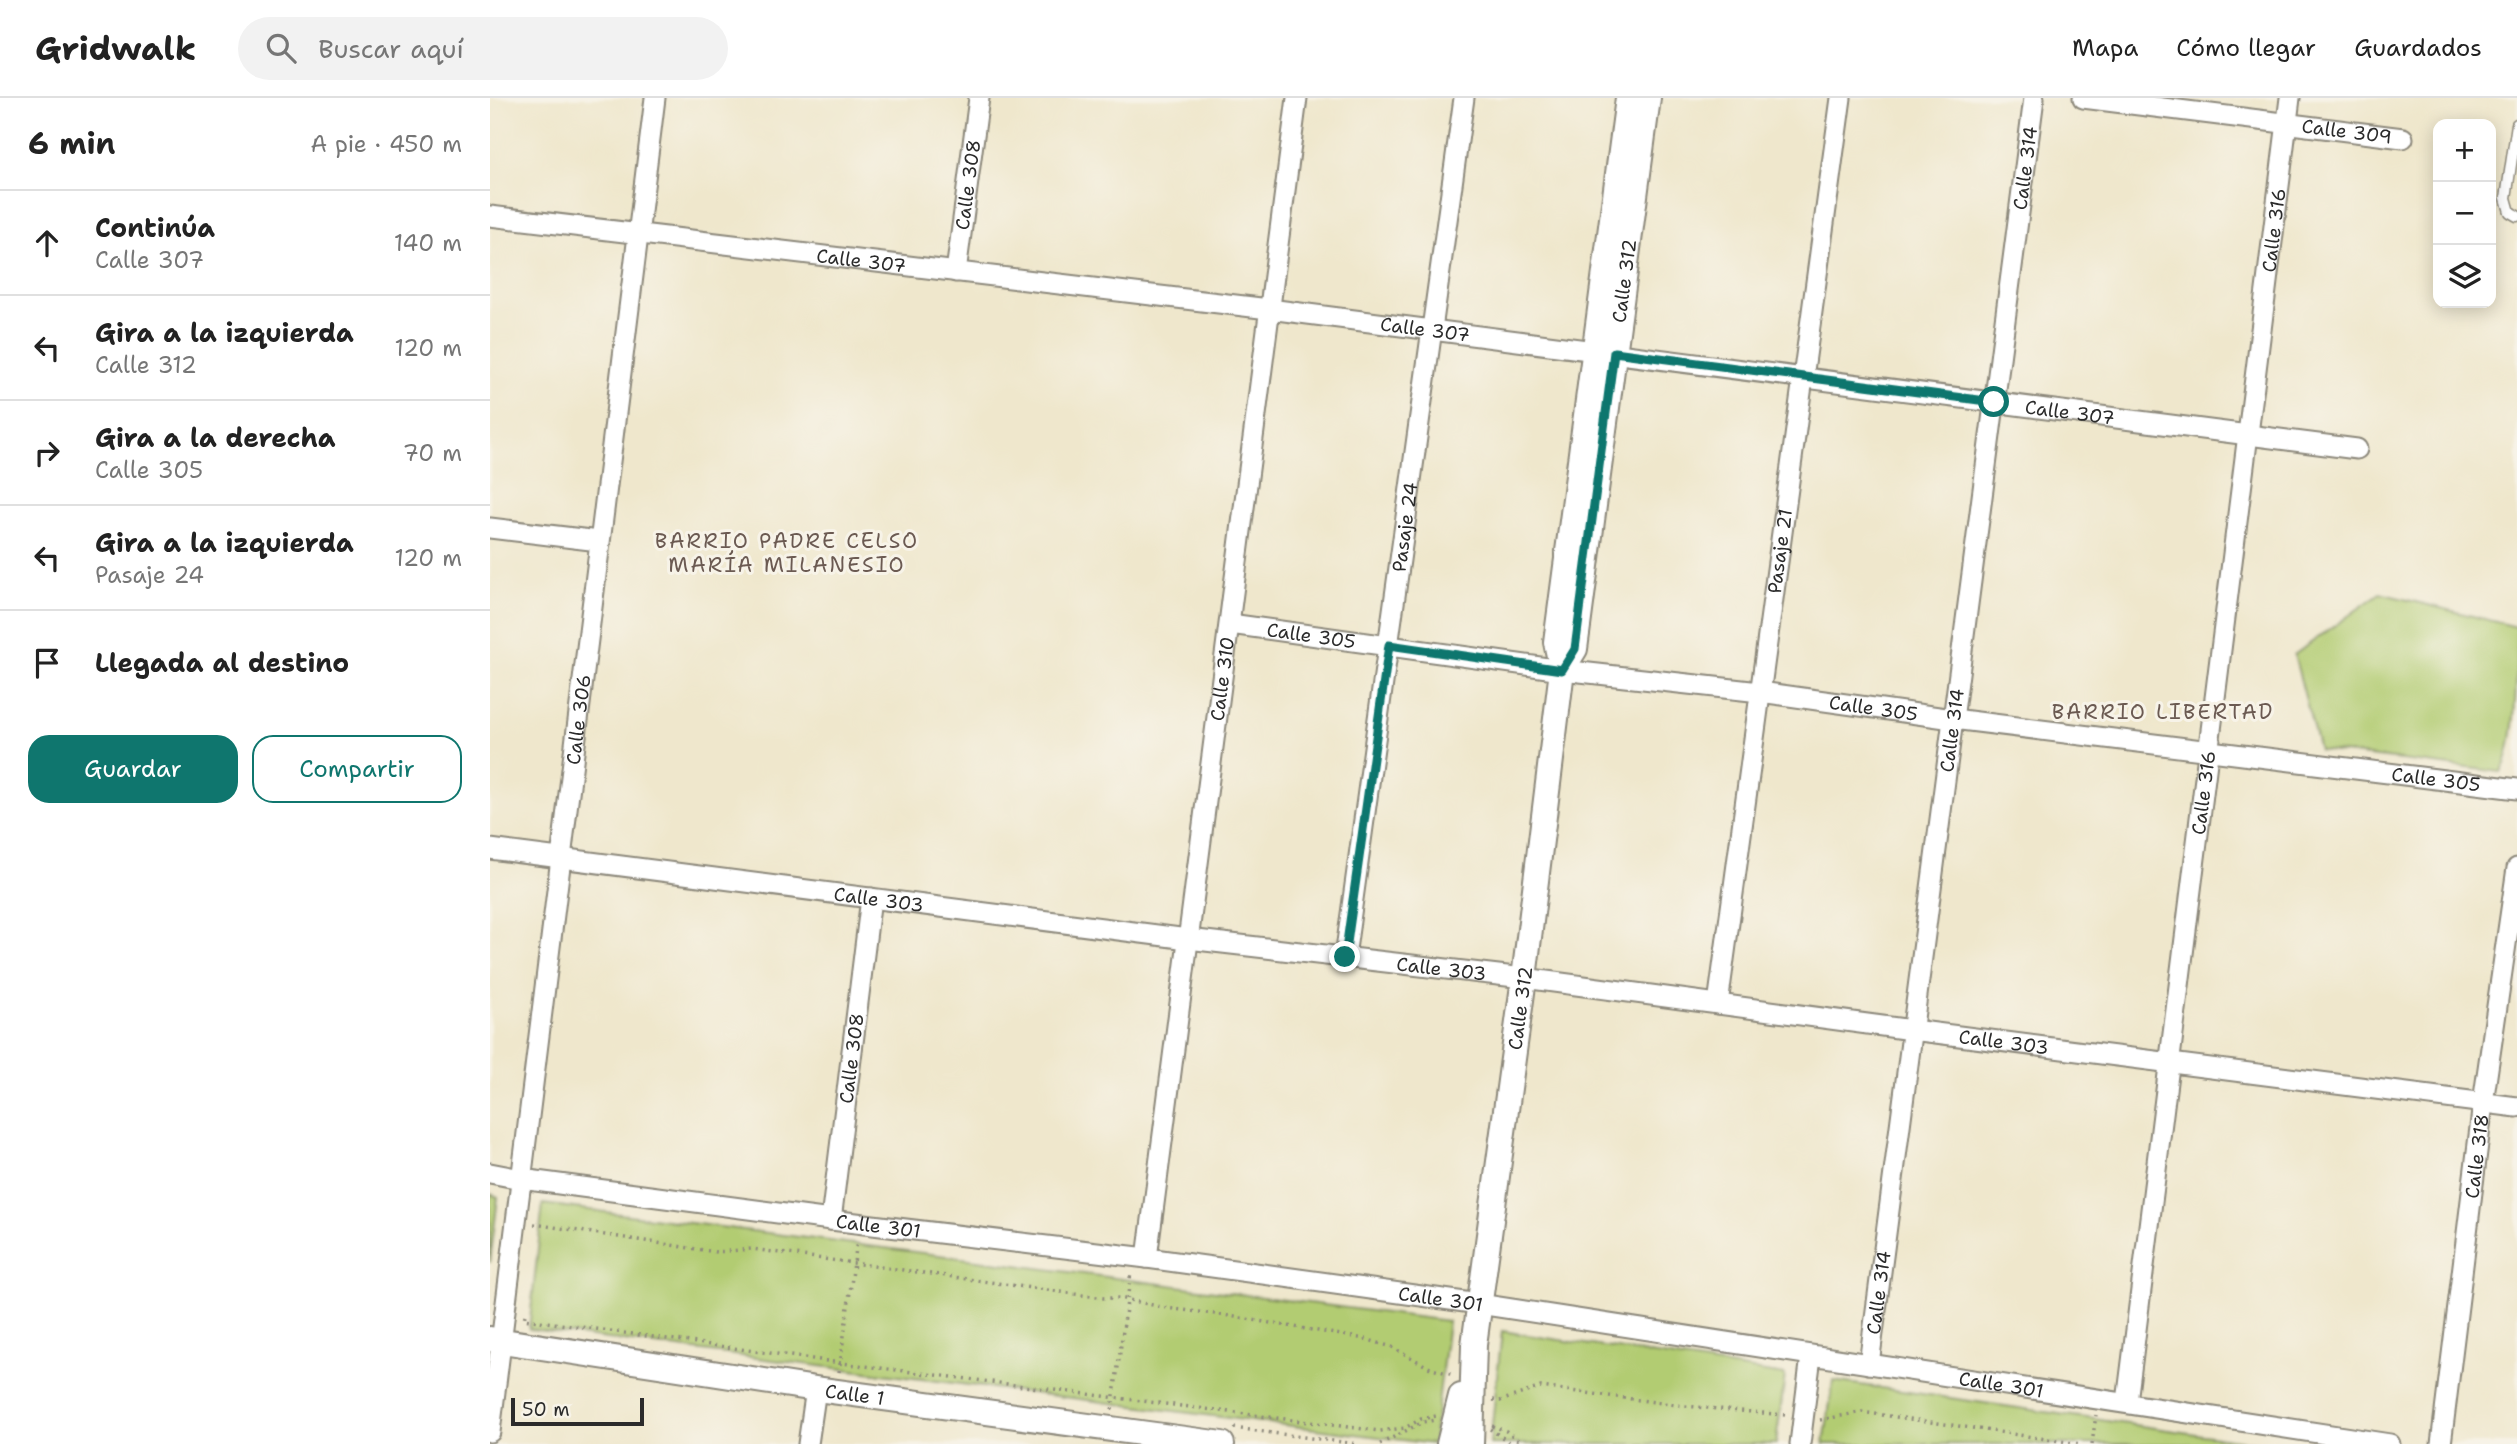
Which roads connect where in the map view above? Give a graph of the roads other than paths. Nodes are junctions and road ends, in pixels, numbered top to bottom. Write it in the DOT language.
graph roads {
  1 [pos="655,98"];
  2 [pos="979,98"];
  3 [pos="1297,98"];
  4 [pos="1464,98"];
  5 [pos="1629,98"];
  6 [pos="1648,98"];
  7 [pos="1841,98"];
  8 [pos="2034,98"];
  9 [pos="2083,98"];
  10 [pos="2290,98"];
  11 [pos="2286,124"];
  12 [pos="2517,124"];
  13 [pos="2403,138"];
  14 [pos="490,216"];
  15 [pos="2517,216"];
  16 [pos="638,235"];
  17 [pos="956,272"];
  18 [pos="1269,309"];
  19 [pos="1431,330"];
  20 [pos="1605,351"];
  21 [pos="1803,378"];
  22 [pos="1994,402"];
  23 [pos="2247,435"];
  24 [pos="2357,449"];
  25 [pos="490,528"];
  26 [pos="599,541"];
  27 [pos="1230,624"];
  28 [pos="1389,645"];
  29 [pos="1562,670"];
  30 [pos="1760,692"];
  31 [pos="1953,719"];
  32 [pos="2208,751"];
  33 [pos="2517,789"];
  34 [pos="490,849"];
  35 [pos="559,858"];
  36 [pos="2517,868"];
  37 [pos="871,898"];
  38 [pos="1188,939"];
  39 [pos="1345,957"];
  40 [pos="1524,978"];
  41 [pos="1718,1004"];
  42 [pos="1912,1030"];
  43 [pos="2169,1062"];
  44 [pos="2483,1103"];
  45 [pos="2517,1107"];
  46 [pos="490,1173"];
  47 [pos="521,1179"];
  48 [pos="831,1220"];
  49 [pos="1140,1257"];
  50 [pos="1479,1304"];
  51 [pos="496,1340"];
  52 [pos="1811,1356"];
  53 [pos="1868,1364"];
  54 [pos="826,1390"];
  55 [pos="2127,1402"];
  56 [pos="1466,1428"];
  57 [pos="490,1432"];
  58 [pos="1123,1434"];
  59 [pos="808,1444"];
  60 [pos="1222,1444"];
  61 [pos="1449,1444"];
  62 [pos="1800,1444"];
  63 [pos="2390,1444"];
  64 [pos="2441,1444"];
  1 -- 16 [label="street, Calle 306"];
  2 -- 17 [label="street, Calle 308"];
  3 -- 18 [label="street, Calle 310"];
  4 -- 19 [label="street, Pasaje 24"];
  5 -- 20 [label="street, Calle 312"];
  6 -- 20 [label="street, Calle 312"];
  7 -- 21 [label="street, Pasaje 21"];
  8 -- 22 [label="street, Calle 314"];
  9 -- 11 [label="street, Calle 309"];
  10 -- 11 [label="street, Calle 316"];
  11 -- 13 [label="street, Calle 309"];
  11 -- 23 [label="street, Calle 316"];
  12 -- 15 [label="lane"];
  14 -- 16 [label="street, Calle 307"];
  16 -- 17 [label="street, Calle 307"];
  16 -- 26 [label="street, Calle 306"];
  17 -- 18 [label="street, Calle 307"];
  18 -- 19 [label="street, Calle 307"];
  18 -- 27 [label="street, Calle 310"];
  19 -- 20 [label="street, Calle 307"];
  19 -- 28 [label="street, Pasaje 24"];
  20 -- 21 [label="street, Calle 307"];
  20 -- 29 [label="street, Calle 312"];
  21 -- 22 [label="street, Calle 307"];
  21 -- 30 [label="street, Pasaje 21"];
  22 -- 23 [label="street, Calle 307"];
  22 -- 31 [label="street, Calle 314"];
  23 -- 24 [label="street, Calle 307"];
  23 -- 32 [label="street, Calle 316"];
  25 -- 26 [label="street"];
  26 -- 35 [label="street, Calle 306"];
  27 -- 28 [label="street, Calle 305"];
  27 -- 38 [label="street, Calle 310"];
  28 -- 29 [label="street, Calle 305"];
  28 -- 39 [label="street, Pasaje 24"];
  29 -- 30 [label="street, Calle 305"];
  29 -- 40 [label="street, Calle 312"];
  30 -- 31 [label="street, Calle 305"];
  30 -- 41 [label="street, Pasaje 21"];
  31 -- 32 [label="street, Calle 305"];
  31 -- 42 [label="street, Calle 314"];
  32 -- 33 [label="street, Calle 305"];
  32 -- 43 [label="street, Calle 316"];
  34 -- 35 [label="street, Calle 303"];
  35 -- 37 [label="street, Calle 303"];
  35 -- 47 [label="street, Calle 306"];
  36 -- 44 [label="street, Calle 318"];
  37 -- 38 [label="street, Calle 303"];
  37 -- 48 [label="street, Calle 308"];
  38 -- 39 [label="street, Calle 303"];
  38 -- 49 [label="street, Calle 310"];
  39 -- 40 [label="street, Calle 303"];
  40 -- 41 [label="street, Calle 303"];
  40 -- 50 [label="street, Calle 312"];
  41 -- 42 [label="street, Calle 303"];
  42 -- 43 [label="street, Calle 303"];
  42 -- 53 [label="street, Calle 314"];
  43 -- 44 [label="street, Calle 303"];
  43 -- 55 [label="street, Calle 316"];
  44 -- 45 [label="street, Calle 303"];
  44 -- 64 [label="street, Calle 318"];
  46 -- 47 [label="street, Calle 301"];
  47 -- 48 [label="street, Calle 301"];
  47 -- 51 [label="street, Calle 306"];
  48 -- 49 [label="street, Calle 301"];
  49 -- 50 [label="street, Calle 301"];
  50 -- 52 [label="street, Calle 301"];
  50 -- 56 [label="street, Calle 312"];
  51 -- 54 [label="street, Calle 1"];
  51 -- 57 [label="street, Calle 306"];
  52 -- 53 [label="street, Calle 301"];
  52 -- 62 [label="street"];
  53 -- 55 [label="street, Calle 301"];
  54 -- 58 [label="street, Calle 1"];
  54 -- 59 [label="street"];
  55 -- 63 [label="street, Calle 301"];
  56 -- 61 [label="street, Calle 312"];
  58 -- 60 [label="street, Calle 1"];
}
